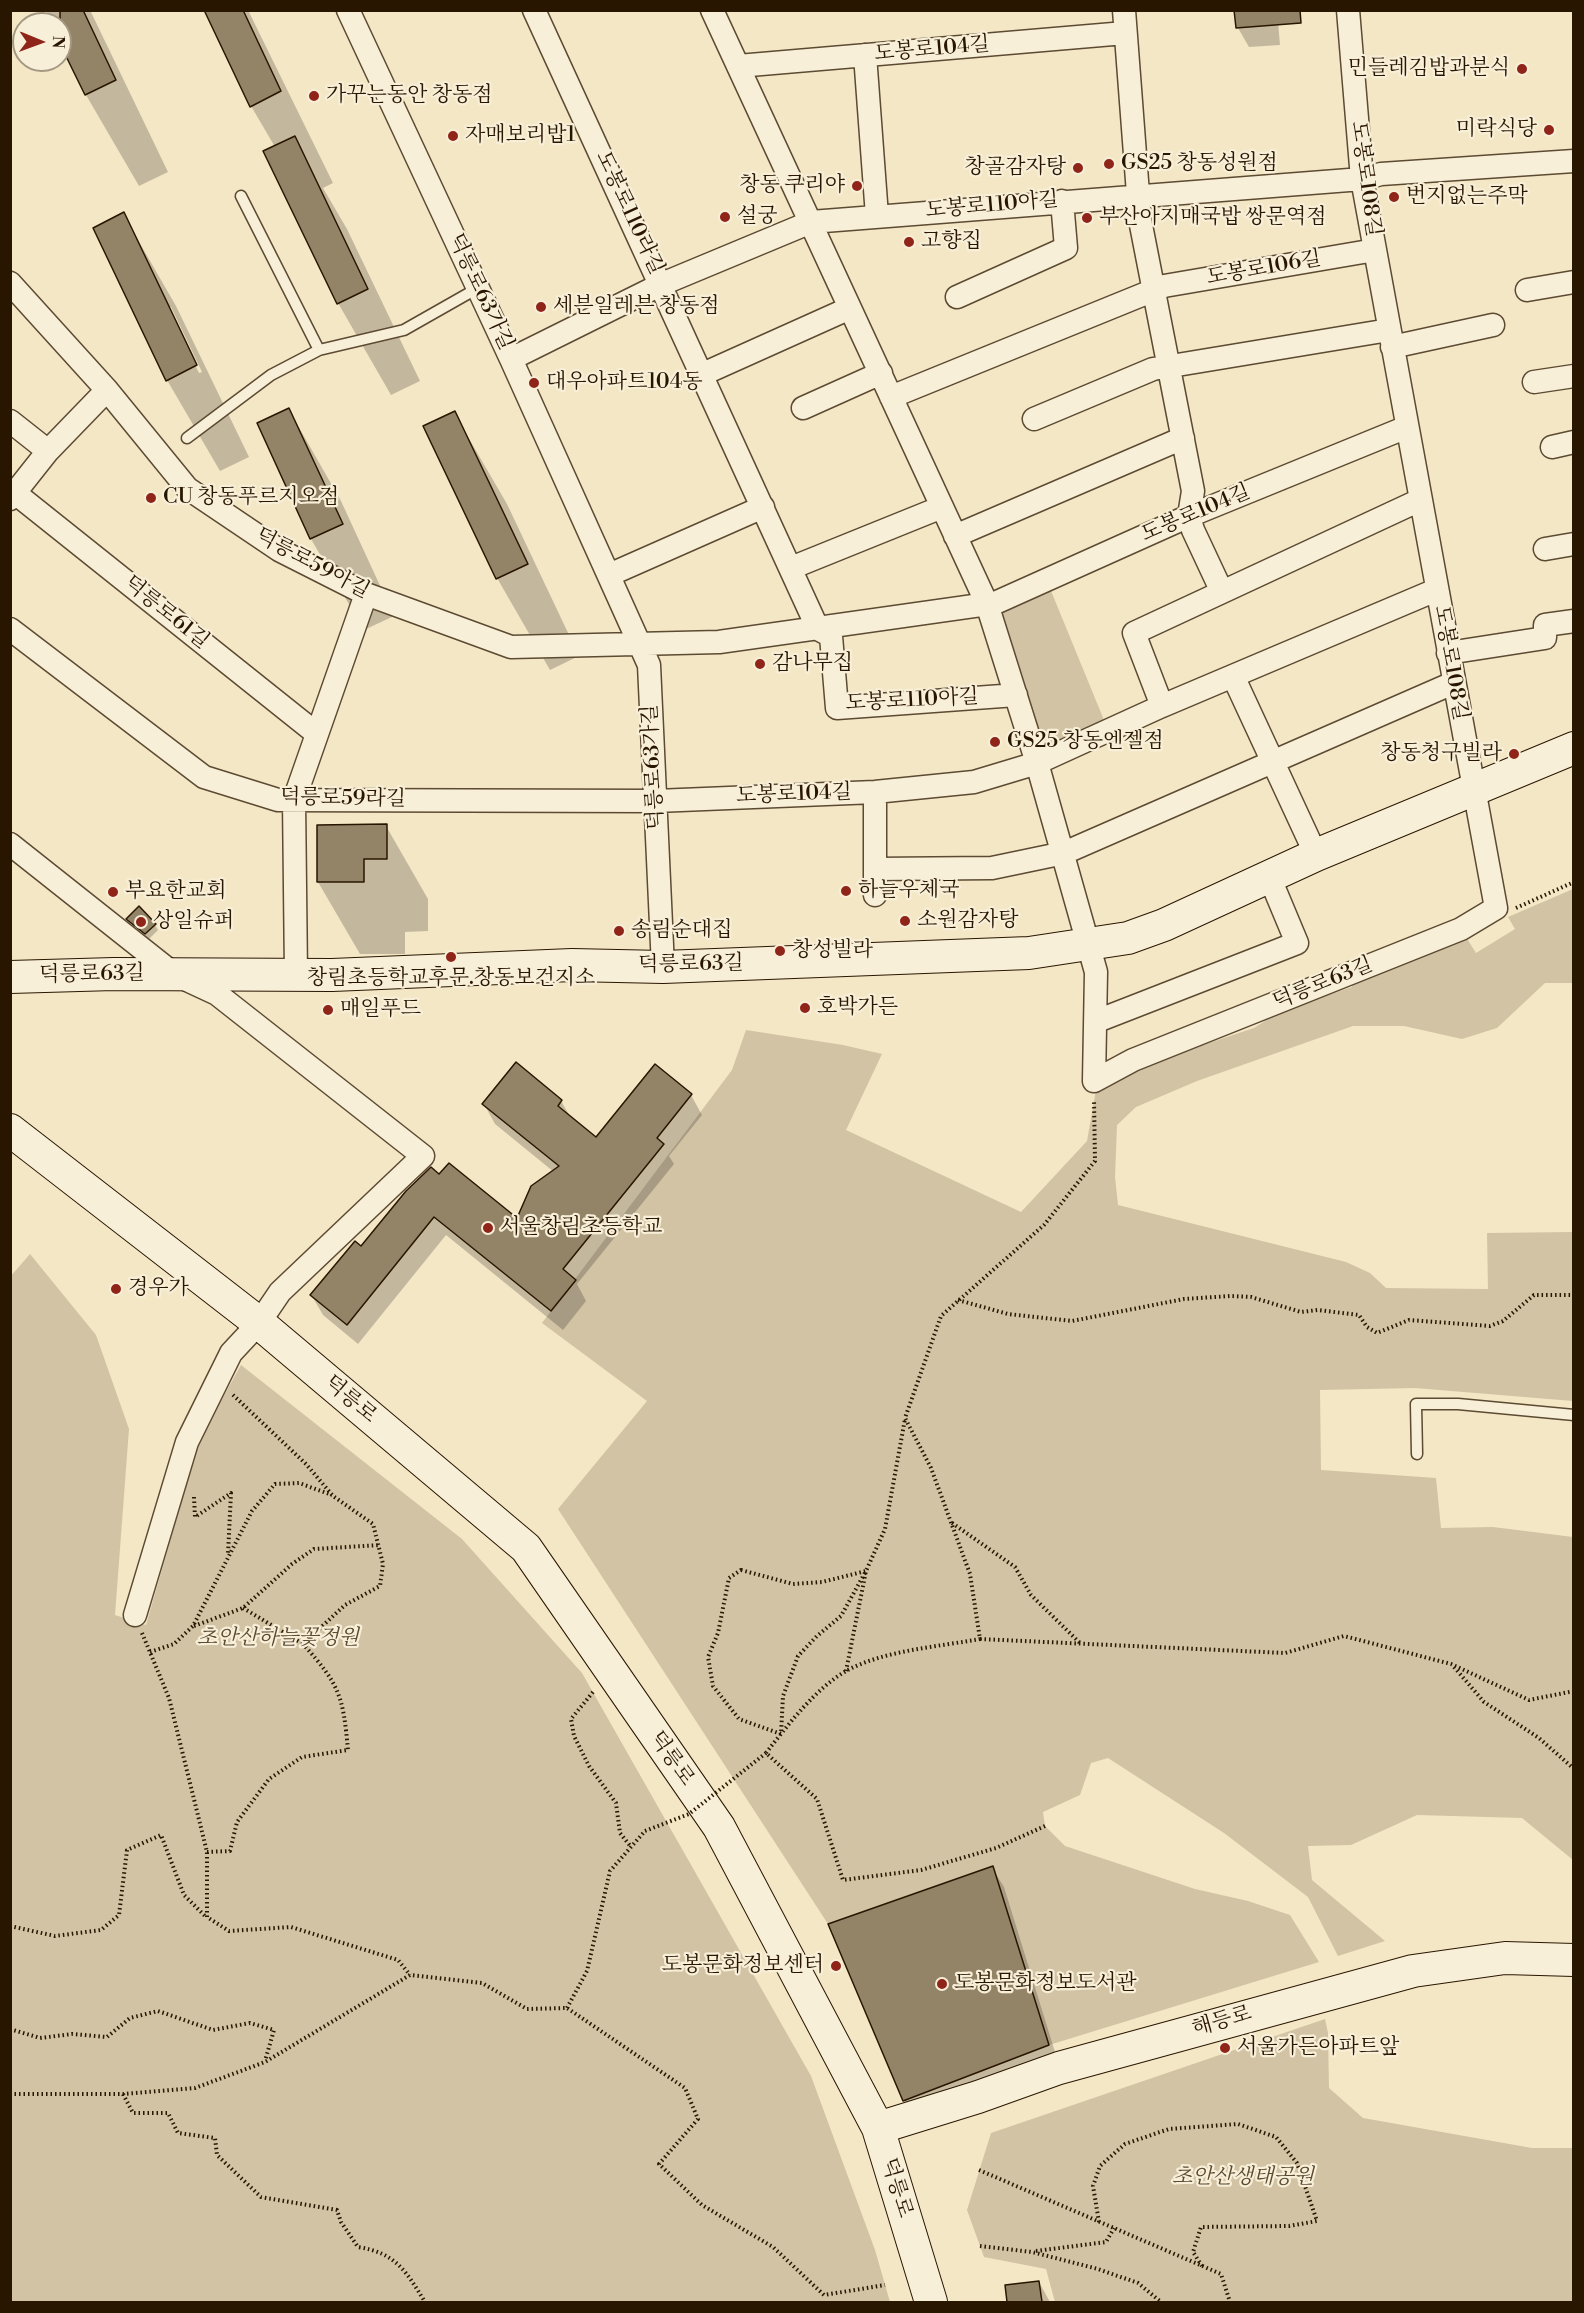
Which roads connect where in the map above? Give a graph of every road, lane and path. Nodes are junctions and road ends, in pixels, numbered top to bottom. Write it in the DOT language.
graph roads {
  1 [pos="348,10"];
  2 [pos="534,10"];
  3 [pos="712,10"];
  4 [pos="1124,10"];
  5 [pos="1348,10"];
  6 [pos="1125,33"];
  7 [pos="865,55"];
  8 [pos="738,66"];
  9 [pos="1574,161"];
  10 [pos="1362,179"];
  11 [pos="1138,194"];
  12 [pos="241,196"];
  13 [pos="1062,201"];
  14 [pos="877,216"];
  15 [pos="811,222"];
  16 [pos="1375,250"];
  17 [pos="1574,282"];
  18 [pos="10,283"];
  19 [pos="662,284"];
  20 [pos="478,288"];
  21 [pos="1527,290"];
  22 [pos="1154,291"];
  23 [pos="957,297"];
  24 [pos="850,308"];
  25 [pos="1493,325"];
  26 [pos="1391,338"];
  27 [pos="319,350"];
  28 [pos="511,359"];
  29 [pos="1169,366"];
  30 [pos="880,373"];
  31 [pos="703,374"];
  32 [pos="1574,376"];
  33 [pos="1534,382"];
  34 [pos="107,390"];
  35 [pos="891,397"];
  36 [pos="803,408"];
  37 [pos="1034,419"];
  38 [pos="10,422"];
  39 [pos="1407,427"];
  40 [pos="187,438"];
  41 [pos="1183,438"];
  42 [pos="48,451"];
  43 [pos="13,496"];
  44 [pos="1420,500"];
  45 [pos="763,507"];
  46 [pos="942,507"];
  47 [pos="1189,516"];
  48 [pos="955,536"];
  49 [pos="1574,544"];
  50 [pos="1545,549"];
  51 [pos="790,568"];
  52 [pos="609,575"];
  53 [pos="1436,590"];
  54 [pos="1222,592"];
  55 [pos="366,594"];
  56 [pos="987,604"];
  57 [pos="1574,621"];
  58 [pos="10,629"];
  59 [pos="818,629"];
  60 [pos="640,644"];
  61 [pos="1448,653"];
  62 [pos="1233,676"];
  63 [pos="1454,683"];
  64 [pos="1016,695"];
  65 [pos="1162,705"];
  66 [pos="317,734"];
  67 [pos="1574,748"];
  68 [pos="1272,760"];
  69 [pos="1037,763"];
  70 [pos="1473,790"];
  71 [pos="875,792"];
  72 [pos="294,800"];
  73 [pos="656,801"];
  74 [pos="10,844"];
  75 [pos="1064,853"];
  76 [pos="1316,855"];
  77 [pos="875,869"];
  78 [pos="1269,876"];
  79 [pos="875,895"];
  80 [pos="1086,944"];
  81 [pos="663,967"];
  82 [pos="174,974"];
  83 [pos="296,975"];
  84 [pos="10,977"];
  85 [pos="1097,1021"];
  86 [pos="1094,1081"];
  87 [pos="10,1130"];
  88 [pos="1574,1294"];
  89 [pos="958,1300"];
  90 [pos="259,1323"];
  91 [pos="227,1389"];
  92 [pos="1574,1415"];
  93 [pos="905,1418"];
  94 [pos="1417,1454"];
  95 [pos="194,1495"];
  96 [pos="333,1496"];
  97 [pos="952,1523"];
  98 [pos="380,1545"];
  99 [pos="228,1555"];
  100 [pos="866,1571"];
  101 [pos="243,1608"];
  102 [pos="135,1616"];
  103 [pos="193,1626"];
  104 [pos="980,1639"];
  105 [pos="303,1644"];
  106 [pos="1081,1644"];
  107 [pos="150,1652"];
  108 [pos="1451,1664"];
  109 [pos="846,1671"];
  110 [pos="1574,1691"];
  111 [pos="593,1692"];
  112 [pos="781,1734"];
  113 [pos="766,1753"];
  114 [pos="1574,1769"];
  115 [pos="1045,1826"];
  116 [pos="631,1847"];
  117 [pos="207,1852"];
  118 [pos="207,1917"];
  119 [pos="10,1926"];
  120 [pos="1574,1960"];
  121 [pos="410,1975"];
  122 [pos="567,2008"];
  123 [pos="10,2029"];
  124 [pos="265,2062"];
  125 [pos="10,2094"];
  126 [pos="123,2094"];
  127 [pos="878,2128"];
  128 [pos="979,2170"];
  129 [pos="1099,2222"];
  130 [pos="1114,2228"];
  131 [pos="980,2246"];
  132 [pos="1032,2252"];
  133 [pos="1202,2266"];
  134 [pos="885,2285"];
  135 [pos="424,2302"];
  136 [pos="931,2302"];
  137 [pos="1161,2302"];
  138 [pos="1230,2302"];
  1 -- 20 [label="street, 덕릉로63가길"];
  2 -- 19 [label="street, 도봉로110라길"];
  3 -- 8 [label="street"];
  4 -- 6 [label="street"];
  5 -- 10 [label="street, 도봉로108길"];
  6 -- 7 [label="street, 도봉로104길"];
  6 -- 11 [label="street"];
  7 -- 8 [label="street, 도봉로104길"];
  7 -- 14 [label="street"];
  8 -- 15 [label="street"];
  9 -- 10 [label="street, 도봉로110아길"];
  10 -- 11 [label="street, 도봉로110아길"];
  10 -- 16 [label="street, 도봉로108길"];
  11 -- 13 [label="street, 도봉로110아길"];
  11 -- 22 [label="street"];
  12 -- 27 [label="lane"];
  13 -- 14 [label="street, 도봉로110아길"];
  13 -- 23 [label="street"];
  14 -- 15 [label="street, 도봉로110아길"];
  15 -- 19 [label="street, 도봉로110아길"];
  15 -- 24 [label="street"];
  16 -- 22 [label="street, 도봉로106길"];
  16 -- 26 [label="street, 도봉로108길"];
  17 -- 21 [label="street"];
  18 -- 34 [label="street, 덕릉로59아길"];
  19 -- 28 [label="street, 도봉로110아길"];
  19 -- 31 [label="street, 도봉로110아길"];
  20 -- 27 [label="lane"];
  20 -- 28 [label="street, 덕릉로63가길"];
  22 -- 29 [label="street"];
  22 -- 35 [label="street"];
  24 -- 30 [label="street"];
  24 -- 31 [label="street"];
  25 -- 26 [label="street"];
  26 -- 29 [label="street"];
  26 -- 39 [label="street, 도봉로108길"];
  27 -- 40 [label="lane"];
  28 -- 52 [label="street, 덕릉로63가길"];
  29 -- 37 [label="street"];
  29 -- 41 [label="street"];
  30 -- 35 [label="street"];
  30 -- 36 [label="street"];
  31 -- 45 [label="street, 도봉로110아길"];
  32 -- 33 [label="street"];
  34 -- 42 [label="street, 덕릉로61길"];
  34 -- 55 [label="street, 덕릉로59아길"];
  35 -- 46 [label="street"];
  38 -- 42 [label="street"];
  39 -- 44 [label="street, 도봉로108길"];
  39 -- 47 [label="street, 도봉로104길"];
  41 -- 47 [label="street"];
  41 -- 48 [label="street"];
  42 -- 43 [label="street, 덕릉로61길"];
  43 -- 66 [label="street, 덕릉로61길"];
  44 -- 53 [label="street, 도봉로108길"];
  44 -- 54 [label="street"];
  45 -- 51 [label="street, 도봉로110아길"];
  45 -- 52 [label="street"];
  46 -- 48 [label="street"];
  46 -- 51 [label="street"];
  47 -- 54 [label="street"];
  47 -- 56 [label="street, 도봉로104길"];
  48 -- 56 [label="street"];
  49 -- 50 [label="street"];
  51 -- 59 [label="street, 도봉로110아길"];
  52 -- 60 [label="street, 덕릉로63가길"];
  53 -- 61 [label="street, 도봉로108길"];
  53 -- 62 [label="street, 도봉로104길"];
  54 -- 65 [label="street"];
  55 -- 60 [label="street, 덕릉로59아길"];
  55 -- 66 [label="street"];
  56 -- 59 [label="street, 도봉로104길"];
  56 -- 64 [label="street"];
  57 -- 61 [label="street"];
  58 -- 72 [label="street, 덕릉로59라길"];
  59 -- 60 [label="street, 도봉로104길"];
  59 -- 64 [label="street, 도봉로110아길"];
  60 -- 73 [label="street, 덕릉로63가길"];
  61 -- 63 [label="street, 도봉로108길"];
  62 -- 65 [label="street, 도봉로104길"];
  62 -- 68 [label="street"];
  63 -- 68 [label="street"];
  63 -- 70 [label="street, 도봉로108길"];
  64 -- 69 [label="street"];
  65 -- 69 [label="street, 도봉로104길"];
  66 -- 72 [label="street"];
  67 -- 70 [label="main road, 덕릉로63길"];
  68 -- 75 [label="street"];
  68 -- 76 [label="street"];
  69 -- 71 [label="street, 도봉로104길"];
  69 -- 75 [label="street"];
  70 -- 76 [label="main road, 덕릉로63길"];
  70 -- 86 [label="street, 덕릉로63길"];
  71 -- 73 [label="street, 도봉로104길"];
  71 -- 77 [label="street"];
  72 -- 73 [label="street, 덕릉로59라길"];
  72 -- 83 [label="street"];
  73 -- 81 [label="street, 덕릉로63가길"];
  74 -- 82 [label="street"];
  75 -- 77 [label="street"];
  75 -- 80 [label="street"];
  76 -- 78 [label="main road, 덕릉로63길"];
  77 -- 79 [label="street"];
  78 -- 80 [label="main road, 덕릉로63길"];
  78 -- 85 [label="street"];
  80 -- 81 [label="main road, 덕릉로63길"];
  80 -- 85 [label="street"];
  81 -- 83 [label="main road, 덕릉로63길"];
  82 -- 83 [label="main road, 덕릉로63길"];
  82 -- 84 [label="main road, 덕릉로63길"];
  82 -- 90 [label="street, 덕릉로63길"];
  85 -- 86 [label="street"];
  86 -- 89 [label="path"];
  87 -- 90 [label="main road, 덕릉로"];
  88 -- 89 [label="path"];
  89 -- 93 [label="path"];
  90 -- 102 [label="street"];
  90 -- 127 [label="main road, 덕릉로"];
  91 -- 96 [label="path"];
  92 -- 94 [label="lane"];
  93 -- 97 [label="path"];
  93 -- 100 [label="path"];
  95 -- 99 [label="path"];
  96 -- 98 [label="path"];
  96 -- 99 [label="path"];
  97 -- 104 [label="path"];
  97 -- 106 [label="path"];
  98 -- 101 [label="path"];
  98 -- 105 [label="path"];
  99 -- 103 [label="path"];
  100 -- 109 [label="path"];
  100 -- 112 [label="path"];
  100 -- 112 [label="path"];
  101 -- 103 [label="path"];
  101 -- 105 [label="path"];
  102 -- 107 [label="path"];
  103 -- 107 [label="path"];
  104 -- 106 [label="path"];
  104 -- 109 [label="path"];
  105 -- 117 [label="path"];
  106 -- 108 [label="path"];
  107 -- 117 [label="path"];
  108 -- 110 [label="path"];
  108 -- 114 [label="path"];
  109 -- 112 [label="path"];
  111 -- 116 [label="path"];
  112 -- 113 [label="path"];
  113 -- 115 [label="path"];
  113 -- 116 [label="path, bridge"];
  116 -- 122 [label="path"];
  117 -- 118 [label="path"];
  118 -- 119 [label="path"];
  118 -- 121 [label="path"];
  120 -- 127 [label="main road, 해등로"];
  121 -- 122 [label="path"];
  121 -- 124 [label="path"];
  122 -- 134 [label="path"];
  123 -- 124 [label="path"];
  124 -- 126 [label="path"];
  125 -- 126 [label="path"];
  126 -- 135 [label="path"];
  127 -- 136 [label="main road, 덕릉로"];
  128 -- 129 [label="path"];
  129 -- 130 [label="path"];
  129 -- 133 [label="path"];
  130 -- 132 [label="path"];
  130 -- 133 [label="path"];
  131 -- 132 [label="path"];
  132 -- 137 [label="path"];
  133 -- 138 [label="path"];
}
